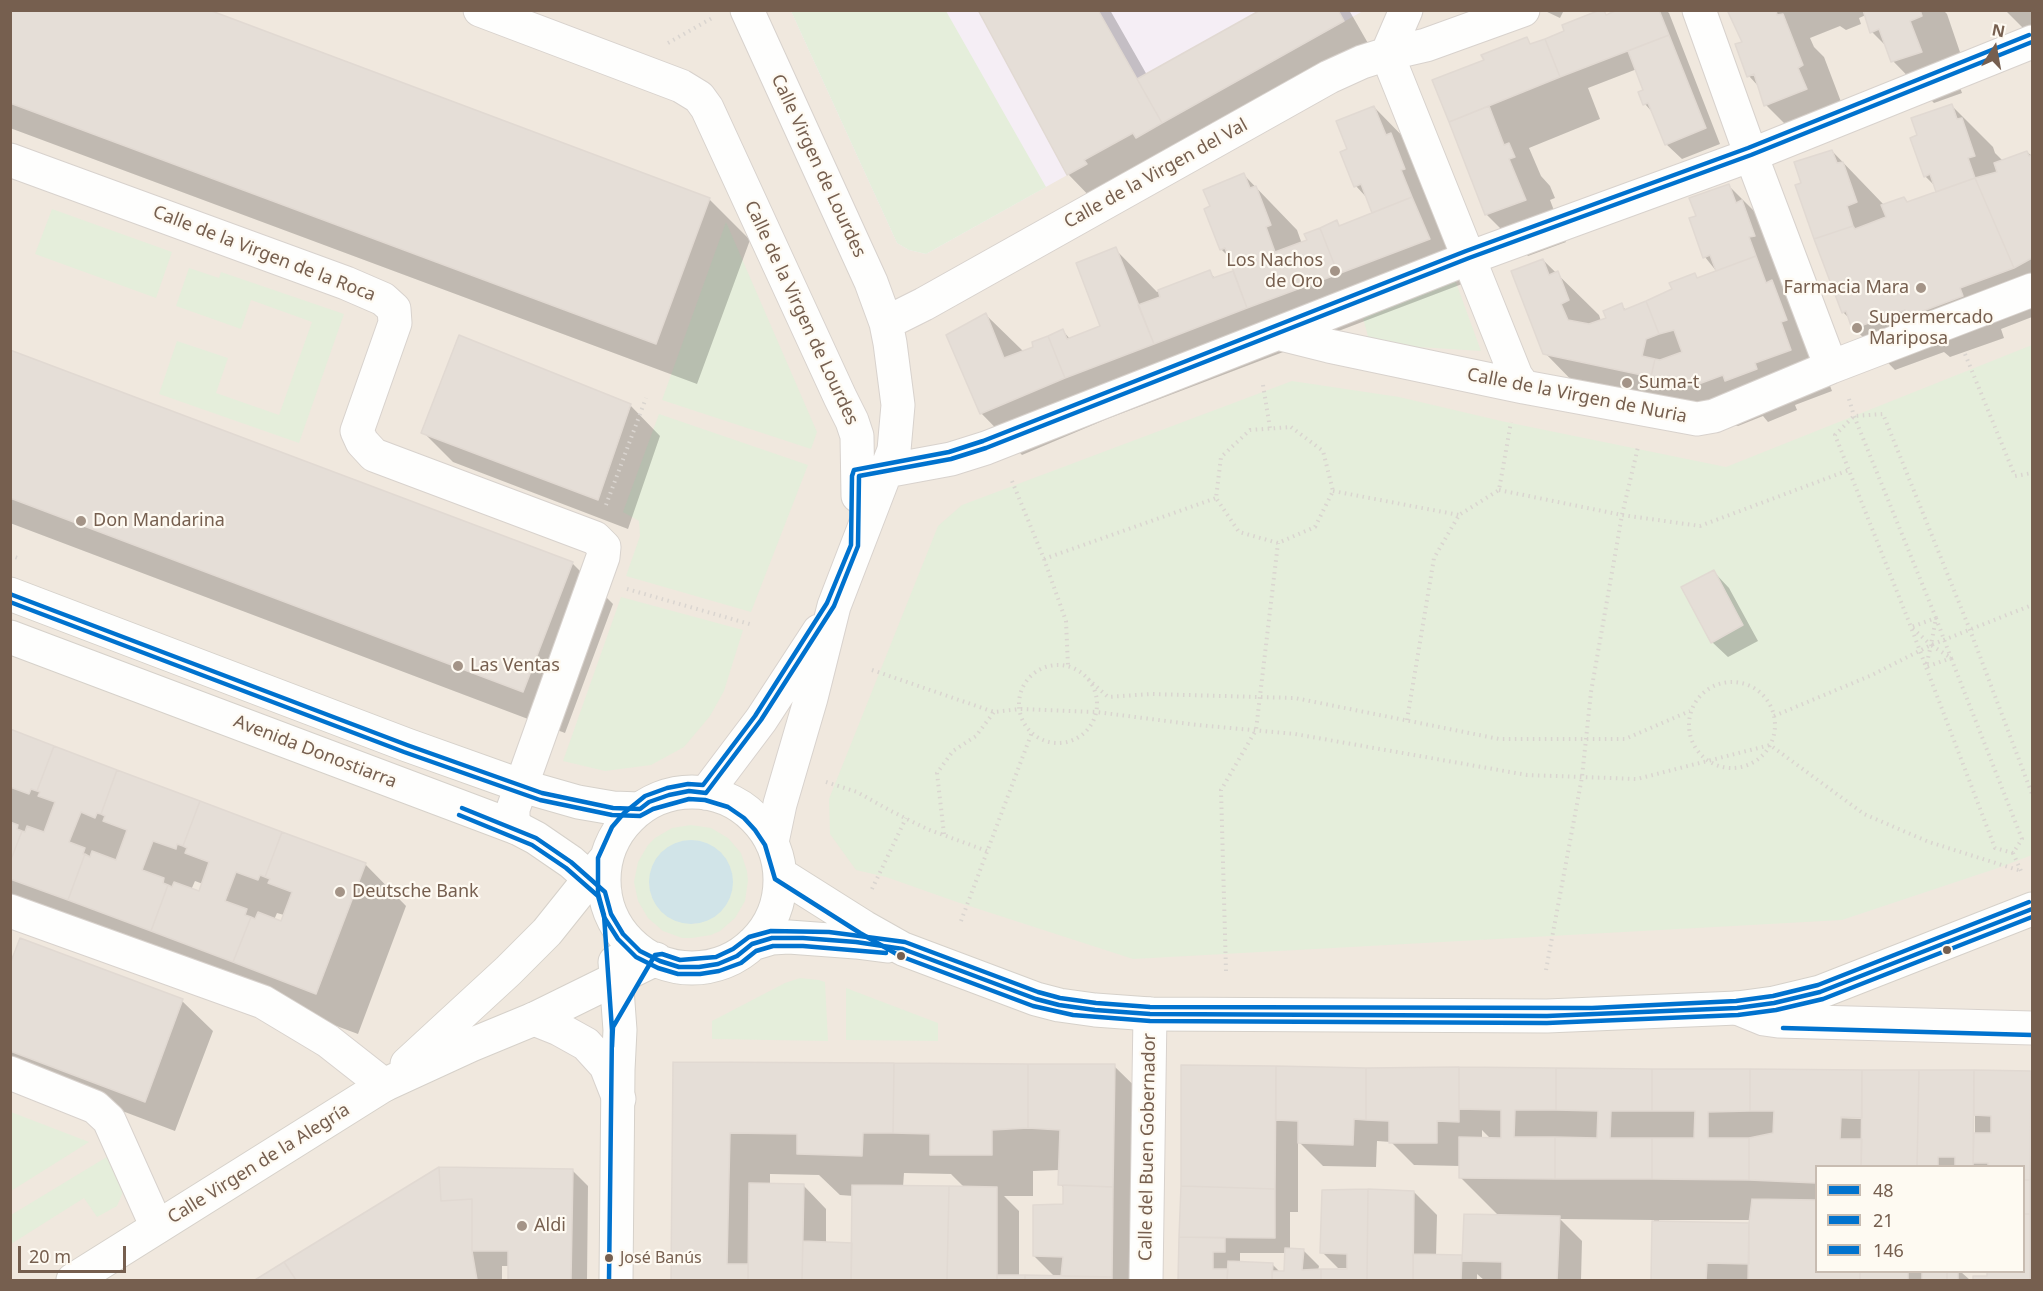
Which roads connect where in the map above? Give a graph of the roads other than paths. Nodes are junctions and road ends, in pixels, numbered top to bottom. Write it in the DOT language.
graph roads {
  1 [pos="480,10"];
  2 [pos="747,10"];
  3 [pos="1406,10"];
  4 [pos="1523,10"];
  5 [pos="1700,10"];
  6 [pos="2032,42"];
  7 [pos="1387,54"];
  8 [pos="1751,155"];
  9 [pos="10,160"];
  10 [pos="1469,258"];
  11 [pos="2032,290"];
  12 [pos="886,323"];
  13 [pos="1281,334"];
  14 [pos="1832,367"];
  15 [pos="1524,387"];
  16 [pos="873,473"];
  17 [pos="10,594"];
  18 [pos="834,606"];
  19 [pos="10,637"];
  20 [pos="522,786"];
  21 [pos="706,793"];
  22 [pos="640,809"];
  23 [pos="517,828"];
  24 [pos="772,842"];
  25 [pos="780,874"];
  26 [pos="603,886"];
  27 [pos="10,911"];
  28 [pos="2032,911"];
  29 [pos="752,944"];
  30 [pos="903,949"];
  31 [pos="658,960"];
  32 [pos="616,980"];
  33 [pos="1737,1008"];
  34 [pos="1150,1014"];
  35 [pos="534,1019"];
  36 [pos="2032,1028"];
  37 [pos="620,1030"];
  38 [pos="10,1073"];
  39 [pos="384,1085"];
  40 [pos="619,1099"];
  41 [pos="157,1227"];
  42 [pos="74,1280"];
  43 [pos="616,1281"];
  44 [pos="1146,1281"];
  1 -- 16 [label="street, Calle de la Virgen de Lourdes"];
  2 -- 12 [label="street, Calle Virgen de Lourdes"];
  3 -- 7 [label="street"];
  4 -- 7 [label="street, Calle de la Virgen del Val"];
  5 -- 8 [label="street"];
  6 -- 8 [label="street"];
  7 -- 10 [label="street"];
  7 -- 12 [label="street, Calle de la Virgen del Val"];
  8 -- 10 [label="street"];
  8 -- 14 [label="street"];
  9 -- 20 [label="street, Calle de la Virgen de la Roca"];
  10 -- 13 [label="street"];
  10 -- 15 [label="street"];
  11 -- 14 [label="street, Calle de la Virgen de Nuria"];
  12 -- 16 [label="street, Calle de la Virgen de Lourdes"];
  13 -- 15 [label="street, Calle de la Virgen de Nuria"];
  13 -- 16 [label="street"];
  14 -- 15 [label="street, Calle de la Virgen de Nuria"];
  16 -- 18 [label="street, Calle de la Virgen de Lourdes"];
  17 -- 20 [label="street"];
  18 -- 21 [label="street"];
  18 -- 24 [label="street"];
  19 -- 23 [label="street, Avenida Donostiarra"];
  20 -- 22 [label="street"];
  20 -- 23 [label="street, Calle de la Virgen de la Roca"];
  21 -- 22 [label="street"];
  21 -- 24 [label="street"];
  22 -- 26 [label="street"];
  23 -- 26 [label="street, Avenida Donostiarra"];
  24 -- 25 [label="street"];
  25 -- 29 [label="street"];
  25 -- 30 [label="street"];
  26 -- 31 [label="street"];
  26 -- 32 [label="street"];
  26 -- 39 [label="street, Calle Virgen de la Alegría"];
  27 -- 39 [label="street"];
  28 -- 33 [label="street"];
  29 -- 30 [label="street"];
  29 -- 31 [label="street"];
  30 -- 34 [label="street"];
  31 -- 32 [label="street, Calle Virgen de la Alegría"];
  31 -- 37 [label="street"];
  32 -- 35 [label="street, Calle Virgen de la Alegría"];
  32 -- 37 [label="street"];
  33 -- 34 [label="street"];
  33 -- 36 [label="street"];
  34 -- 44 [label="street, Calle del Buen Gobernador"];
  35 -- 39 [label="street, Calle Virgen de la Alegría"];
  35 -- 40 [label="street"];
  37 -- 40 [label="street"];
  38 -- 41 [label="street"];
  39 -- 41 [label="street, Calle Virgen de la Alegría"];
  40 -- 43 [label="street"];
  41 -- 42 [label="street, Calle Virgen de la Alegría"];
}
